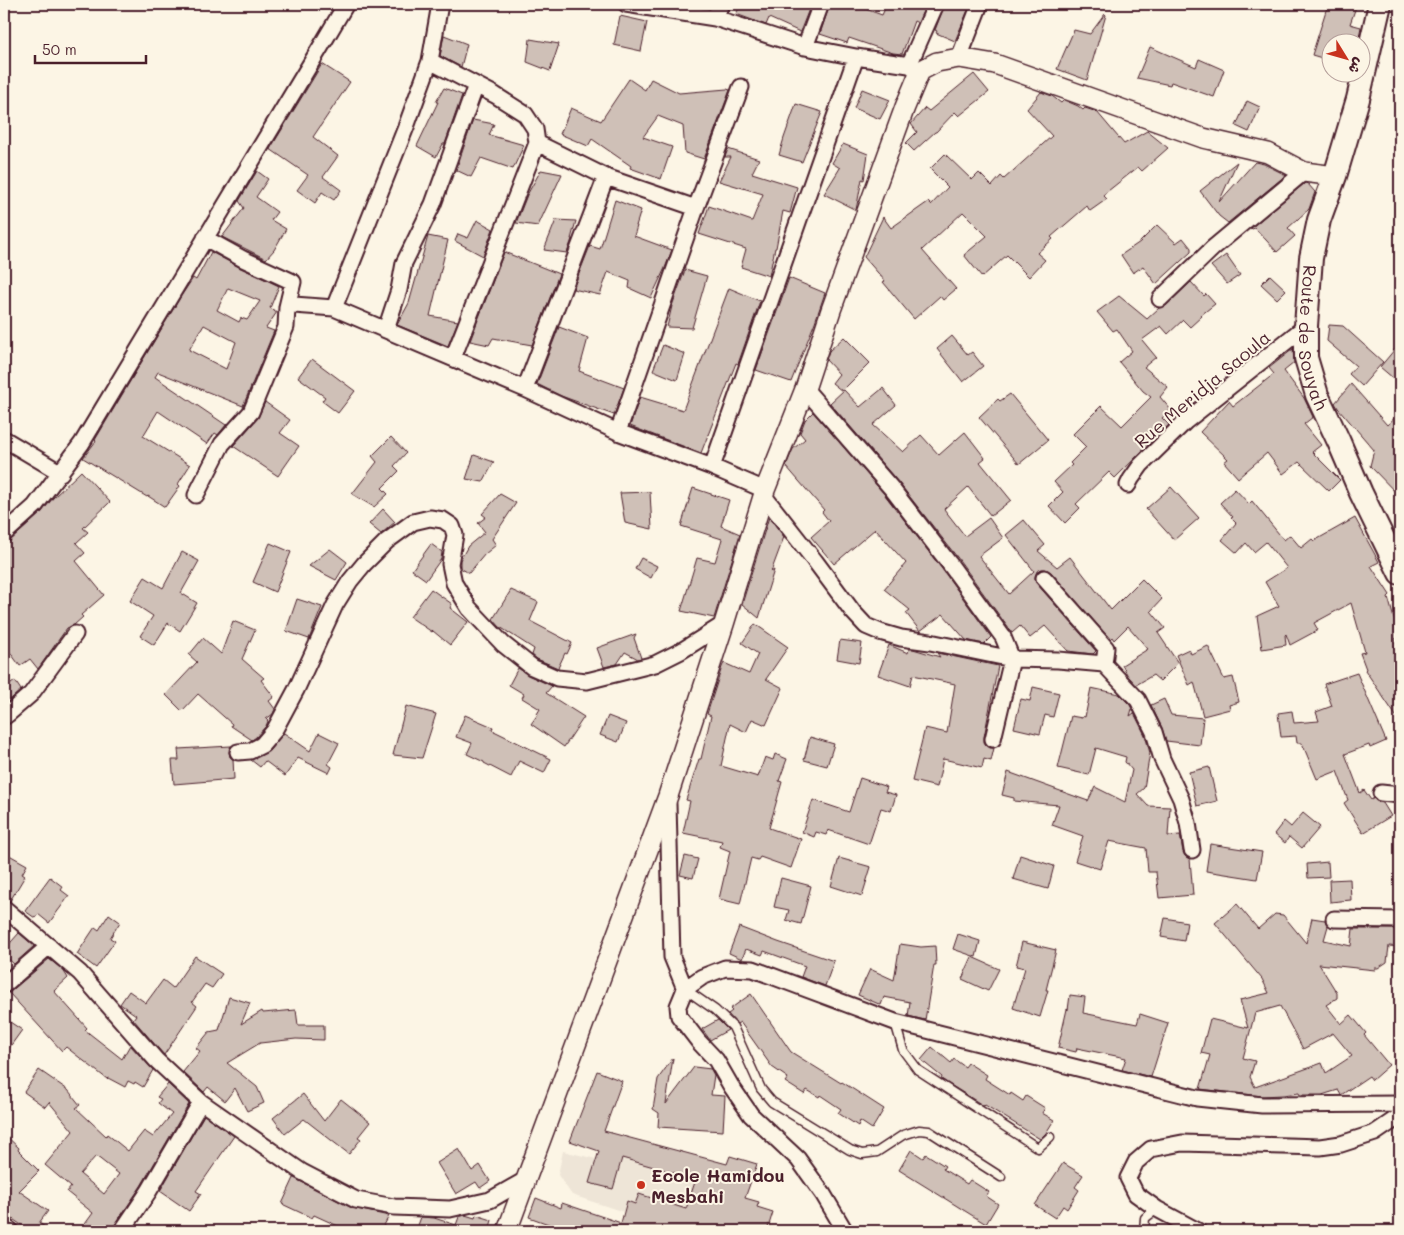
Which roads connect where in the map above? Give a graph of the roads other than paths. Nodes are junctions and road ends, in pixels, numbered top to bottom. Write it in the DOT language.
graph roads {
  1 [pos="346,4"];
  2 [pos="440,4"];
  3 [pos="633,4"];
  4 [pos="721,4"];
  5 [pos="821,4"];
  6 [pos="936,4"];
  7 [pos="980,4"];
  8 [pos="1380,4"];
  9 [pos="715,18"];
  10 [pos="805,47"];
  11 [pos="856,57"];
  12 [pos="959,58"];
  13 [pos="430,61"];
  14 [pos="915,68"];
  15 [pos="476,85"];
  16 [pos="741,87"];
  17 [pos="537,143"];
  18 [pos="1304,172"];
  19 [pos="1335,176"];
  20 [pos="606,177"];
  21 [pos="696,208"];
  22 [pos="206,238"];
  23 [pos="1160,299"];
  24 [pos="287,307"];
  25 [pos="334,308"];
  26 [pos="1306,326"];
  27 [pos="386,329"];
  28 [pos="453,358"];
  29 [pos="525,389"];
  30 [pos="805,389"];
  31 [pos="618,432"];
  32 [pos="4,439"];
  33 [pos="712,467"];
  34 [pos="61,473"];
  35 [pos="1128,485"];
  36 [pos="765,493"];
  37 [pos="196,495"];
  38 [pos="4,534"];
  39 [pos="1400,573"];
  40 [pos="1044,578"];
  41 [pos="724,624"];
  42 [pos="75,634"];
  43 [pos="1012,658"];
  44 [pos="1104,664"];
  45 [pos="4,717"];
  46 [pos="993,740"];
  47 [pos="238,752"];
  48 [pos="1381,793"];
  49 [pos="1400,795"];
  50 [pos="668,796"];
  51 [pos="1192,850"];
  52 [pos="4,908"];
  53 [pos="1334,919"];
  54 [pos="1400,920"];
  55 [pos="49,946"];
  56 [pos="4,985"];
  57 [pos="685,989"];
  58 [pos="895,1022"];
  59 [pos="201,1102"];
  60 [pos="1400,1104"];
  61 [pos="1400,1116"];
  62 [pos="1050,1137"];
  63 [pos="1002,1177"];
  64 [pos="527,1179"];
  65 [pos="1157,1208"];
  66 [pos="4,1226"];
  67 [pos="11,1231"];
  68 [pos="122,1231"];
  69 [pos="507,1231"];
  70 [pos="845,1231"];
  71 [pos="1144,1231"];
  72 [pos="1198,1231"];
  1 -- 22 [label="street"];
  2 -- 13 [label="street"];
  3 -- 9 [label="street"];
  4 -- 9 [label="street"];
  5 -- 10 [label="street"];
  6 -- 14 [label="street"];
  7 -- 12 [label="street"];
  8 -- 19 [label="main road, Route de Souyah"];
  9 -- 10 [label="street"];
  10 -- 11 [label="street"];
  11 -- 14 [label="street"];
  11 -- 33 [label="street"];
  12 -- 14 [label="street"];
  12 -- 18 [label="street"];
  13 -- 15 [label="street"];
  13 -- 25 [label="street"];
  14 -- 30 [label="street"];
  15 -- 17 [label="street"];
  15 -- 27 [label="street"];
  16 -- 21 [label="street"];
  17 -- 20 [label="street"];
  17 -- 28 [label="street"];
  18 -- 19 [label="street"];
  18 -- 23 [label="street"];
  19 -- 26 [label="main road, Route de Souyah"];
  20 -- 21 [label="street"];
  20 -- 29 [label="street"];
  21 -- 31 [label="street"];
  22 -- 24 [label="street"];
  22 -- 34 [label="street"];
  24 -- 25 [label="street"];
  24 -- 37 [label="street"];
  25 -- 27 [label="street"];
  26 -- 35 [label="street, Rue Meridja Saoula"];
  26 -- 39 [label="main road, Route de Souyah"];
  27 -- 28 [label="street"];
  28 -- 29 [label="street"];
  29 -- 31 [label="street"];
  30 -- 36 [label="street"];
  30 -- 43 [label="street"];
  31 -- 33 [label="street"];
  32 -- 34 [label="street"];
  33 -- 36 [label="street"];
  34 -- 38 [label="street"];
  36 -- 41 [label="street"];
  36 -- 43 [label="street"];
  40 -- 44 [label="street"];
  41 -- 47 [label="street"];
  41 -- 50 [label="street"];
  42 -- 45 [label="street"];
  43 -- 44 [label="street"];
  43 -- 46 [label="street"];
  44 -- 51 [label="street"];
  48 -- 49 [label="street"];
  50 -- 57 [label="street"];
  50 -- 64 [label="street"];
  52 -- 55 [label="street"];
  53 -- 54 [label="street"];
  55 -- 56 [label="street"];
  55 -- 59 [label="street"];
  57 -- 58 [label="street"];
  57 -- 63 [label="lane"];
  57 -- 70 [label="street"];
  58 -- 60 [label="street"];
  58 -- 62 [label="lane"];
  59 -- 64 [label="street"];
  59 -- 68 [label="street"];
  61 -- 65 [label="street"];
  64 -- 69 [label="street"];
  65 -- 71 [label="lane"];
  65 -- 72 [label="street"];
  66 -- 67 [label="street"];
}
